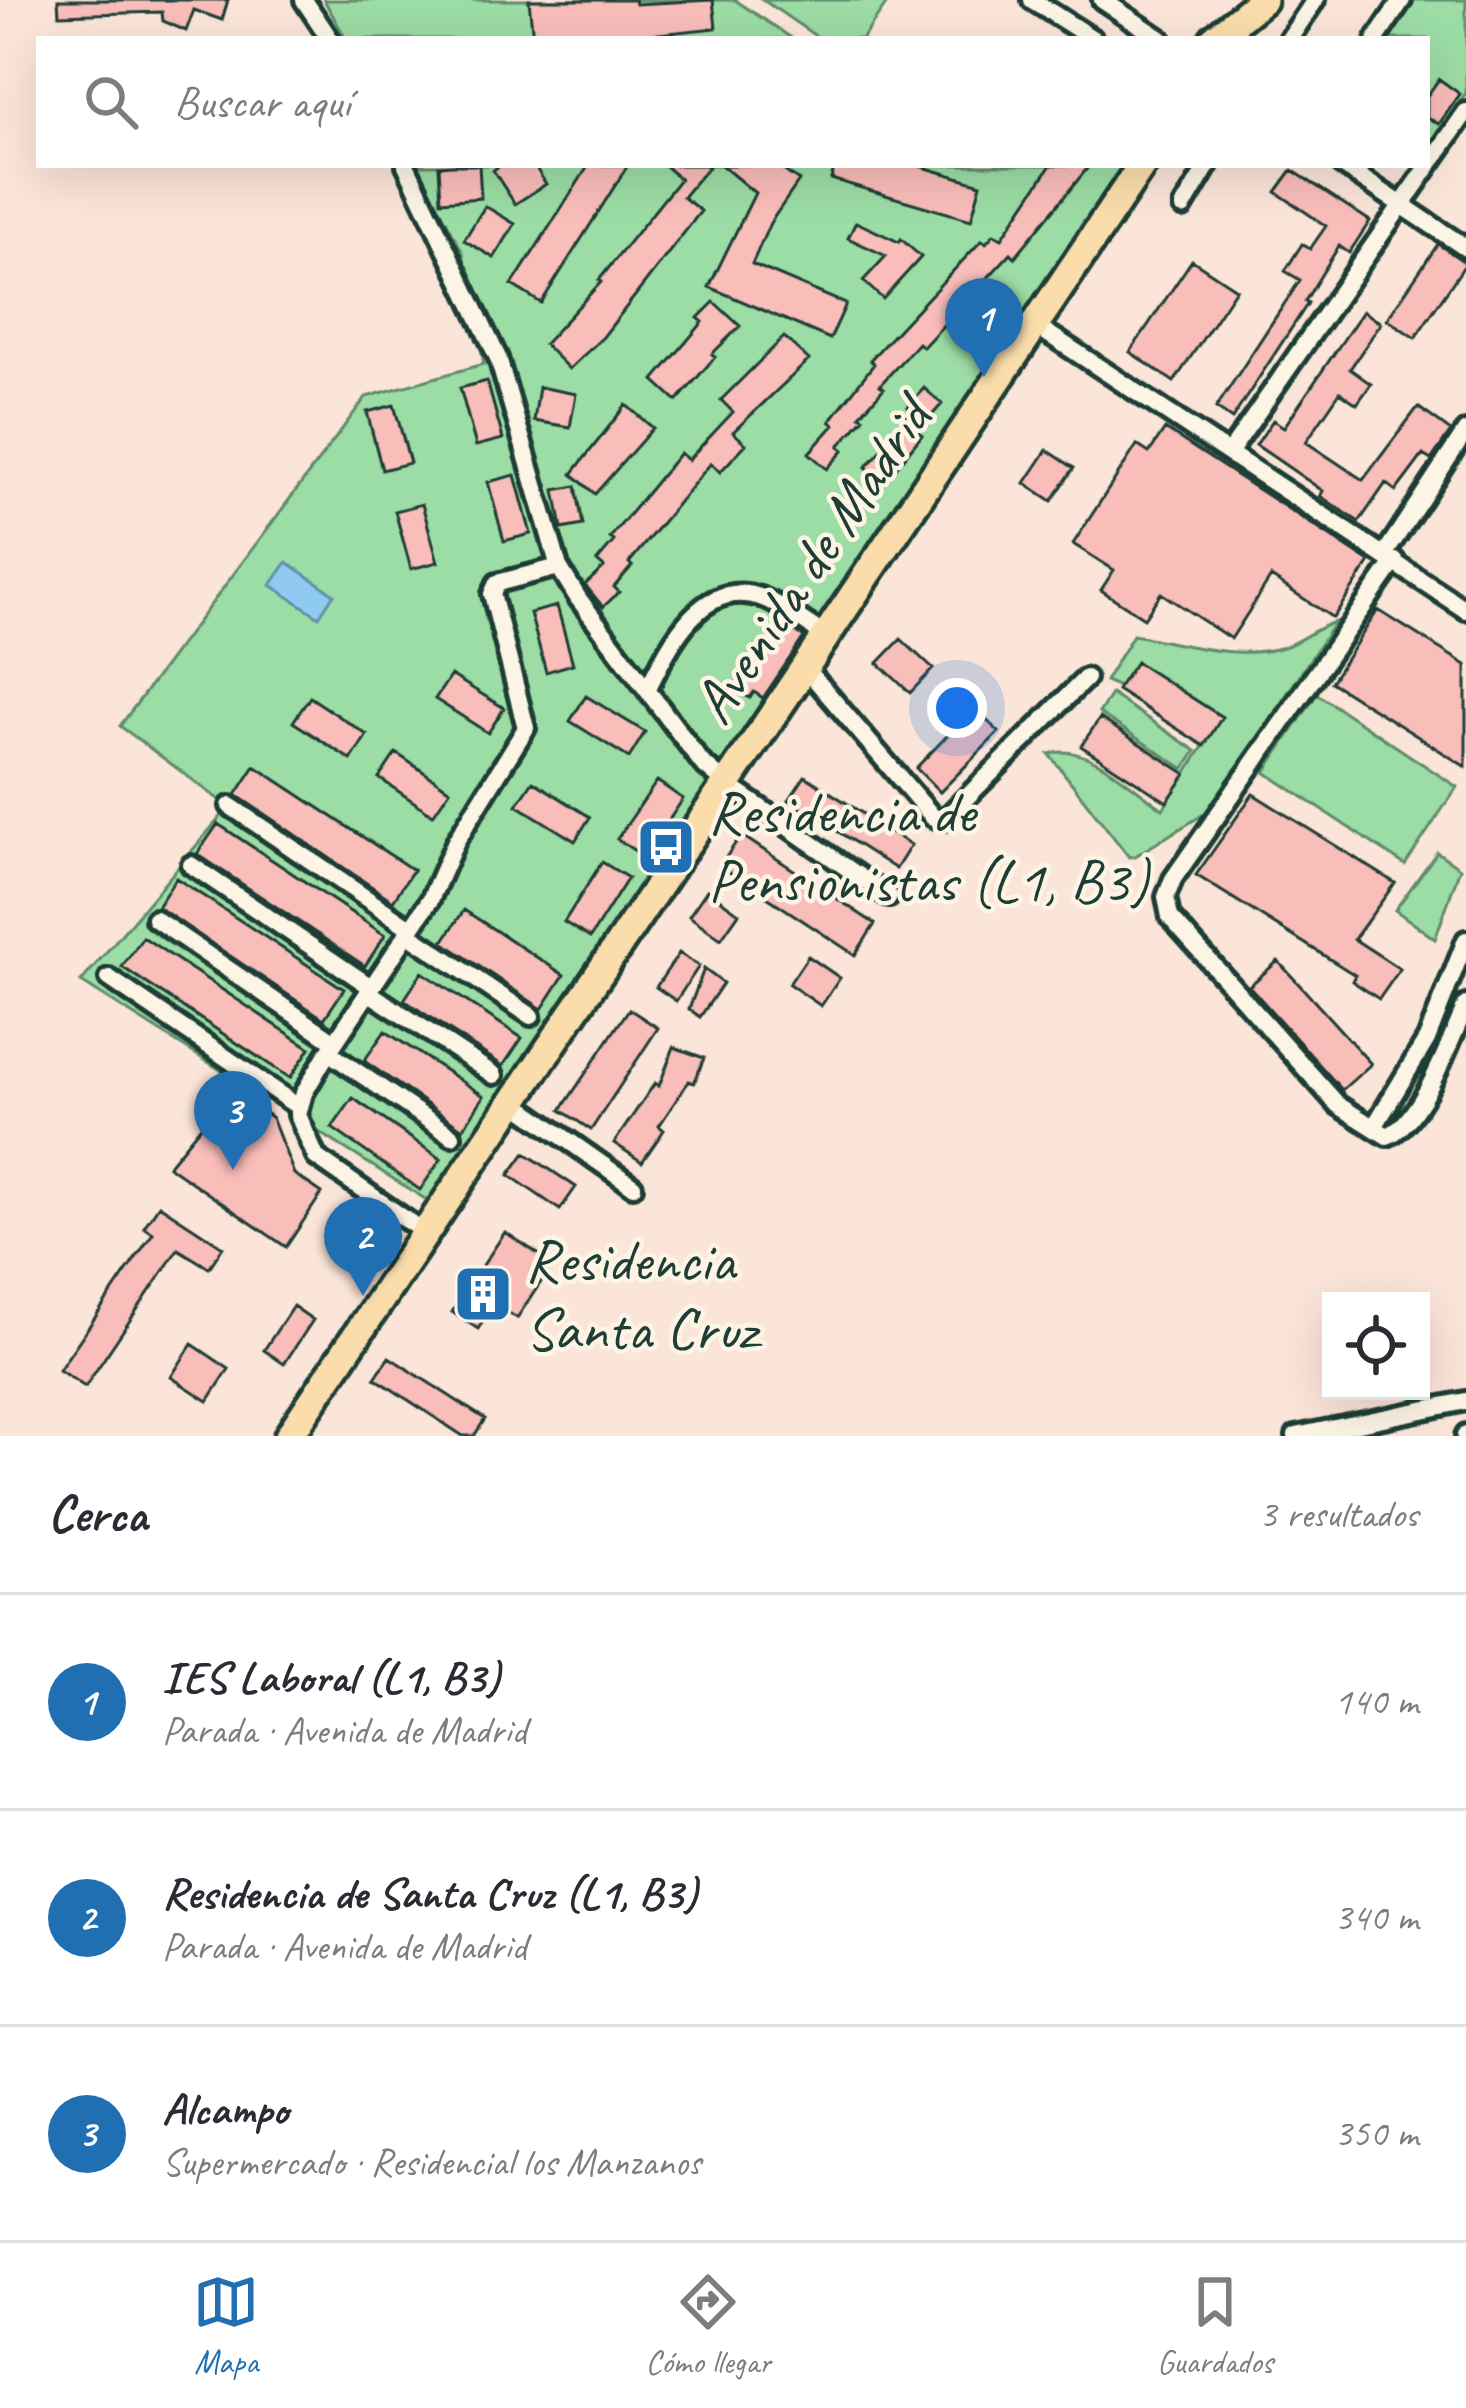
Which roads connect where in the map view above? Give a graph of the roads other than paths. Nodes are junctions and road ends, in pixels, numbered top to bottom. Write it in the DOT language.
graph roads {
  1 [pos="304,0"];
  2 [pos="1033,0"];
  3 [pos="1102,0"];
  4 [pos="1263,0"];
  5 [pos="1315,0"];
  6 [pos="1402,0"];
  7 [pos="328,36"];
  8 [pos="1088,36"];
  9 [pos="1156,36"];
  10 [pos="1218,36"];
  11 [pos="1253,36"];
  12 [pos="1290,36"];
  13 [pos="1378,36"];
  14 [pos="1466,112"];
  15 [pos="1430,165"];
  16 [pos="407,168"];
  17 [pos="1140,168"];
  18 [pos="1158,168"];
  19 [pos="1196,168"];
  20 [pos="1206,168"];
  21 [pos="1346,168"];
  22 [pos="1428,168"];
  23 [pos="1402,206"];
  24 [pos="1466,248"];
  25 [pos="1047,334"];
  26 [pos="1466,431"];
  27 [pos="1228,453"];
  28 [pos="1389,558"];
  29 [pos="559,567"];
  30 [pos="1466,610"];
  31 [pos="826,636"];
  32 [pos="1086,678"];
  33 [pos="815,679"];
  34 [pos="647,690"];
  35 [pos="733,788"];
  36 [pos="230,806"];
  37 [pos="191,865"];
  38 [pos="889,897"];
  39 [pos="154,919"];
  40 [pos="409,931"];
  41 [pos="1466,940"];
  42 [pos="109,978"];
  43 [pos="370,989"];
  44 [pos="1466,1005"];
  45 [pos="531,1016"];
  46 [pos="331,1047"];
  47 [pos="494,1075"];
  48 [pos="300,1108"];
  49 [pos="526,1111"];
  50 [pos="1374,1127"];
  51 [pos="452,1136"];
  52 [pos="633,1186"];
  53 [pos="425,1233"];
  54 [pos="1466,1401"];
  55 [pos="289,1436"];
  56 [pos="308,1436"];
  57 [pos="1296,1436"];
  1 -- 7 [label="street"];
  2 -- 8 [label="street"];
  3 -- 9 [label="street"];
  4 -- 10 [label="main road"];
  4 -- 11 [label="main road"];
  5 -- 12 [label="street"];
  6 -- 13 [label="street"];
  14 -- 15 [label="street"];
  16 -- 29 [label="street"];
  17 -- 31 [label="main road, Avenida de Madrid"];
  18 -- 25 [label="main road, Avenida de Madrid"];
  19 -- 20 [label="street"];
  21 -- 23 [label="street"];
  22 -- 23 [label="street"];
  23 -- 24 [label="street"];
  23 -- 27 [label="street"];
  25 -- 27 [label="street"];
  25 -- 33 [label="main road, Avenida de Madrid"];
  26 -- 28 [label="street"];
  27 -- 28 [label="street"];
  28 -- 30 [label="street"];
  28 -- 50 [label="street"];
  29 -- 34 [label="street"];
  29 -- 40 [label="street"];
  31 -- 34 [label="street"];
  31 -- 35 [label="main road, Avenida de Madrid"];
  32 -- 33 [label="street"];
  33 -- 35 [label="main road, Avenida de Madrid"];
  34 -- 35 [label="street"];
  35 -- 38 [label="street"];
  35 -- 49 [label="main road, Avenida de Madrid"];
  35 -- 53 [label="main road, Avenida de Madrid"];
  36 -- 40 [label="street"];
  37 -- 43 [label="street"];
  39 -- 46 [label="street"];
  40 -- 43 [label="street"];
  40 -- 45 [label="street"];
  41 -- 50 [label="street"];
  42 -- 48 [label="street"];
  43 -- 46 [label="street"];
  43 -- 47 [label="street"];
  44 -- 50 [label="street"];
  46 -- 48 [label="street"];
  46 -- 51 [label="street"];
  48 -- 53 [label="street"];
  49 -- 52 [label="street"];
  49 -- 56 [label="main road, Avenida de Madrid"];
  53 -- 55 [label="main road, Avenida de Madrid"];
  54 -- 57 [label="street"];
}
